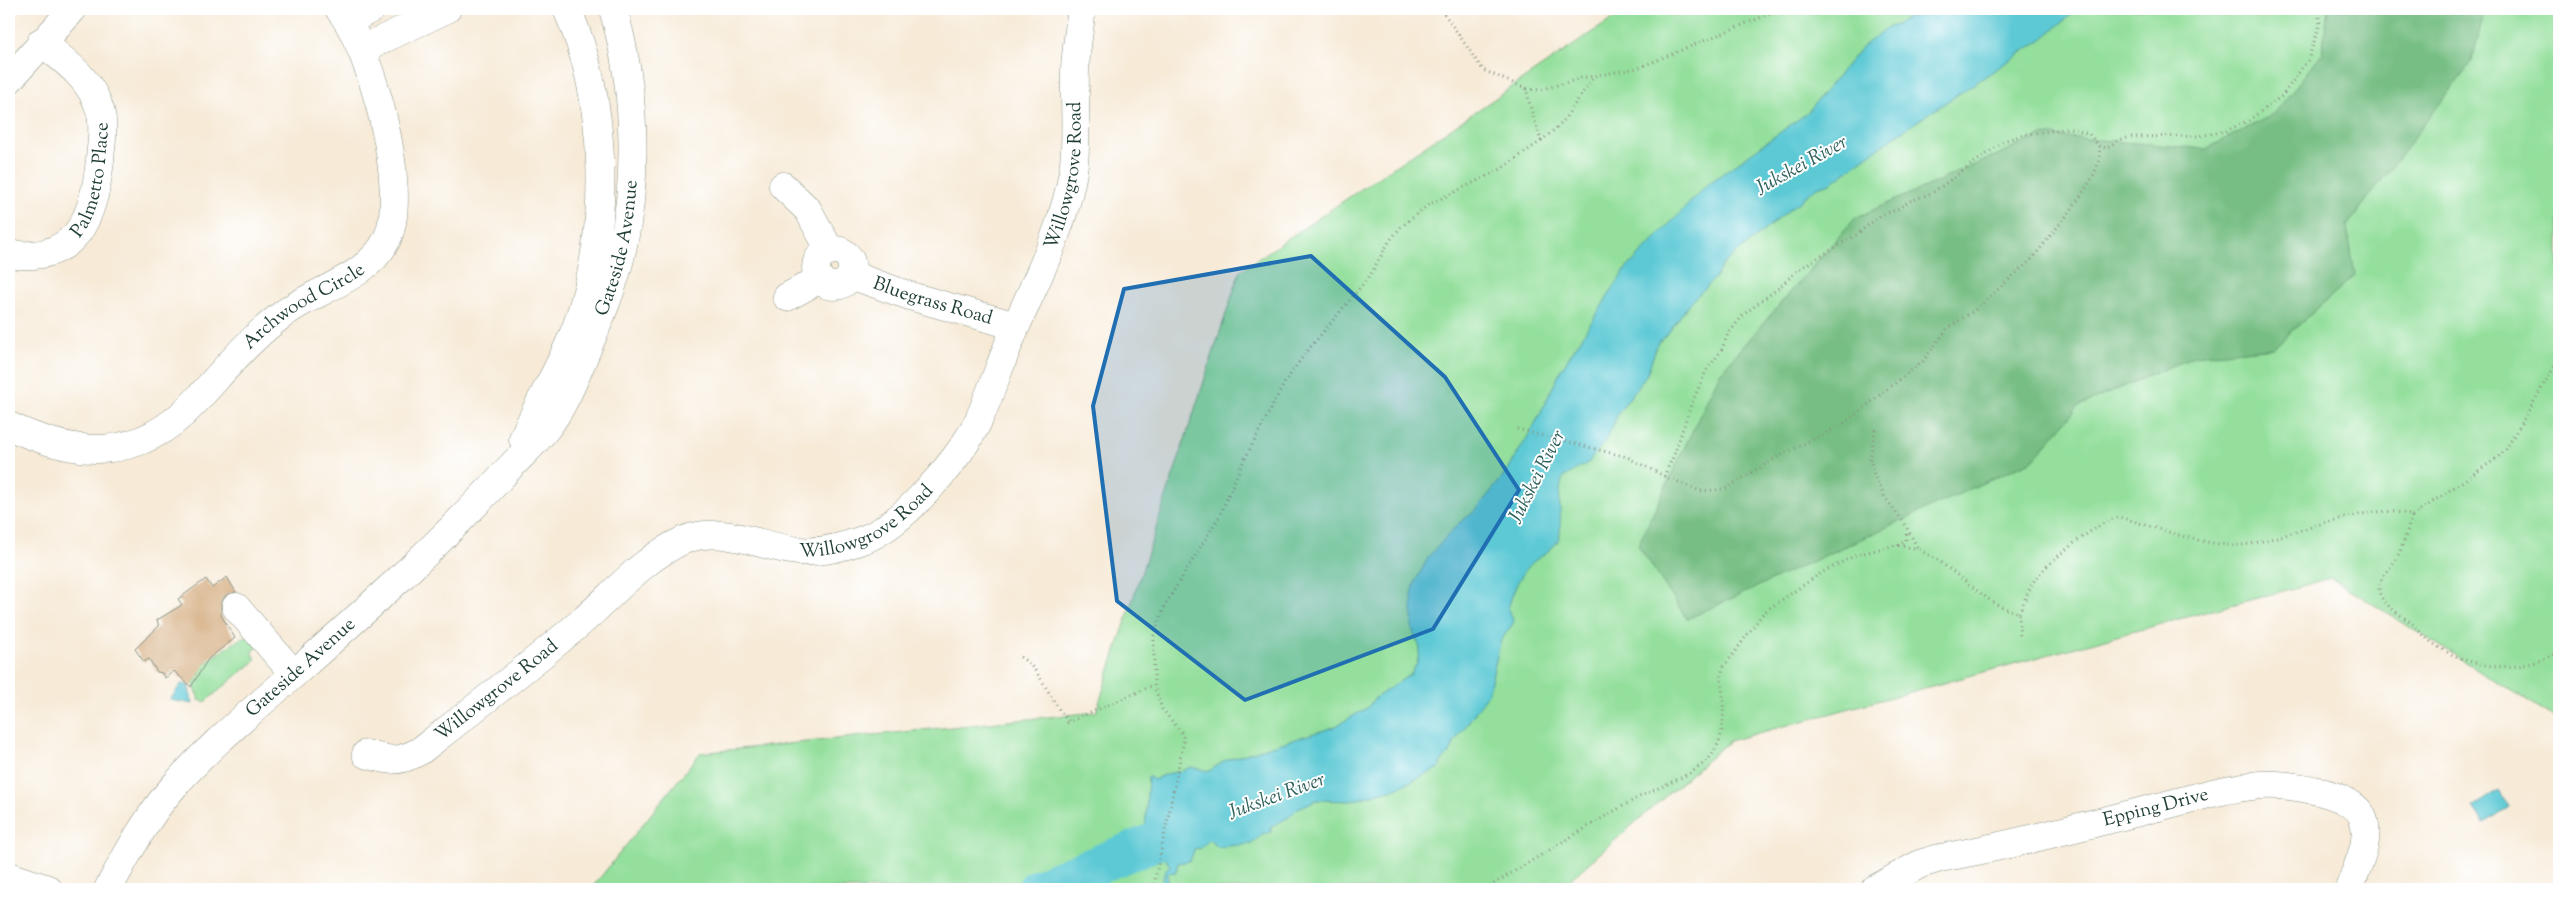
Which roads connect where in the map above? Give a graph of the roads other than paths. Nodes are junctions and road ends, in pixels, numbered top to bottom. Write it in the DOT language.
graph roads {
  1 [pos="73,9"];
  2 [pos="447,9"];
  3 [pos="567,9"];
  4 [pos="613,9"];
  5 [pos="1082,9"];
  6 [pos="353,13"];
  7 [pos="40,42"];
  8 [pos="362,48"];
  9 [pos="9,80"];
  10 [pos="783,186"];
  11 [pos="830,251"];
  12 [pos="9,254"];
  13 [pos="851,275"];
  14 [pos="820,279"];
  15 [pos="787,297"];
  16 [pos="1016,326"];
  17 [pos="9,426"];
  18 [pos="515,462"];
  19 [pos="236,607"];
  20 [pos="294,674"];
  21 [pos="366,754"];
  22 [pos="9,876"];
  23 [pos="48,889"];
  24 [pos="108,889"];
  25 [pos="1875,889"];
  26 [pos="2349,889"];
  1 -- 7 [label="street"];
  2 -- 8 [label="street"];
  3 -- 18 [label="street, Gateside Avenue"];
  4 -- 18 [label="street, Gateside Avenue"];
  5 -- 16 [label="street, Willowgrove Road"];
  6 -- 8 [label="street, Archwood Circle"];
  7 -- 9 [label="street"];
  7 -- 12 [label="street, Palmetto Place"];
  8 -- 17 [label="street, Archwood Circle"];
  10 -- 11 [label="street"];
  11 -- 13 [label="street"];
  11 -- 14 [label="street"];
  13 -- 14 [label="street"];
  13 -- 16 [label="street, Bluegrass Road"];
  14 -- 15 [label="street"];
  16 -- 21 [label="street, Willowgrove Road"];
  18 -- 20 [label="street, Gateside Avenue"];
  19 -- 20 [label="street"];
  20 -- 24 [label="street, Gateside Avenue"];
  22 -- 23 [label="street"];
  25 -- 26 [label="street, Epping Drive"];
}
